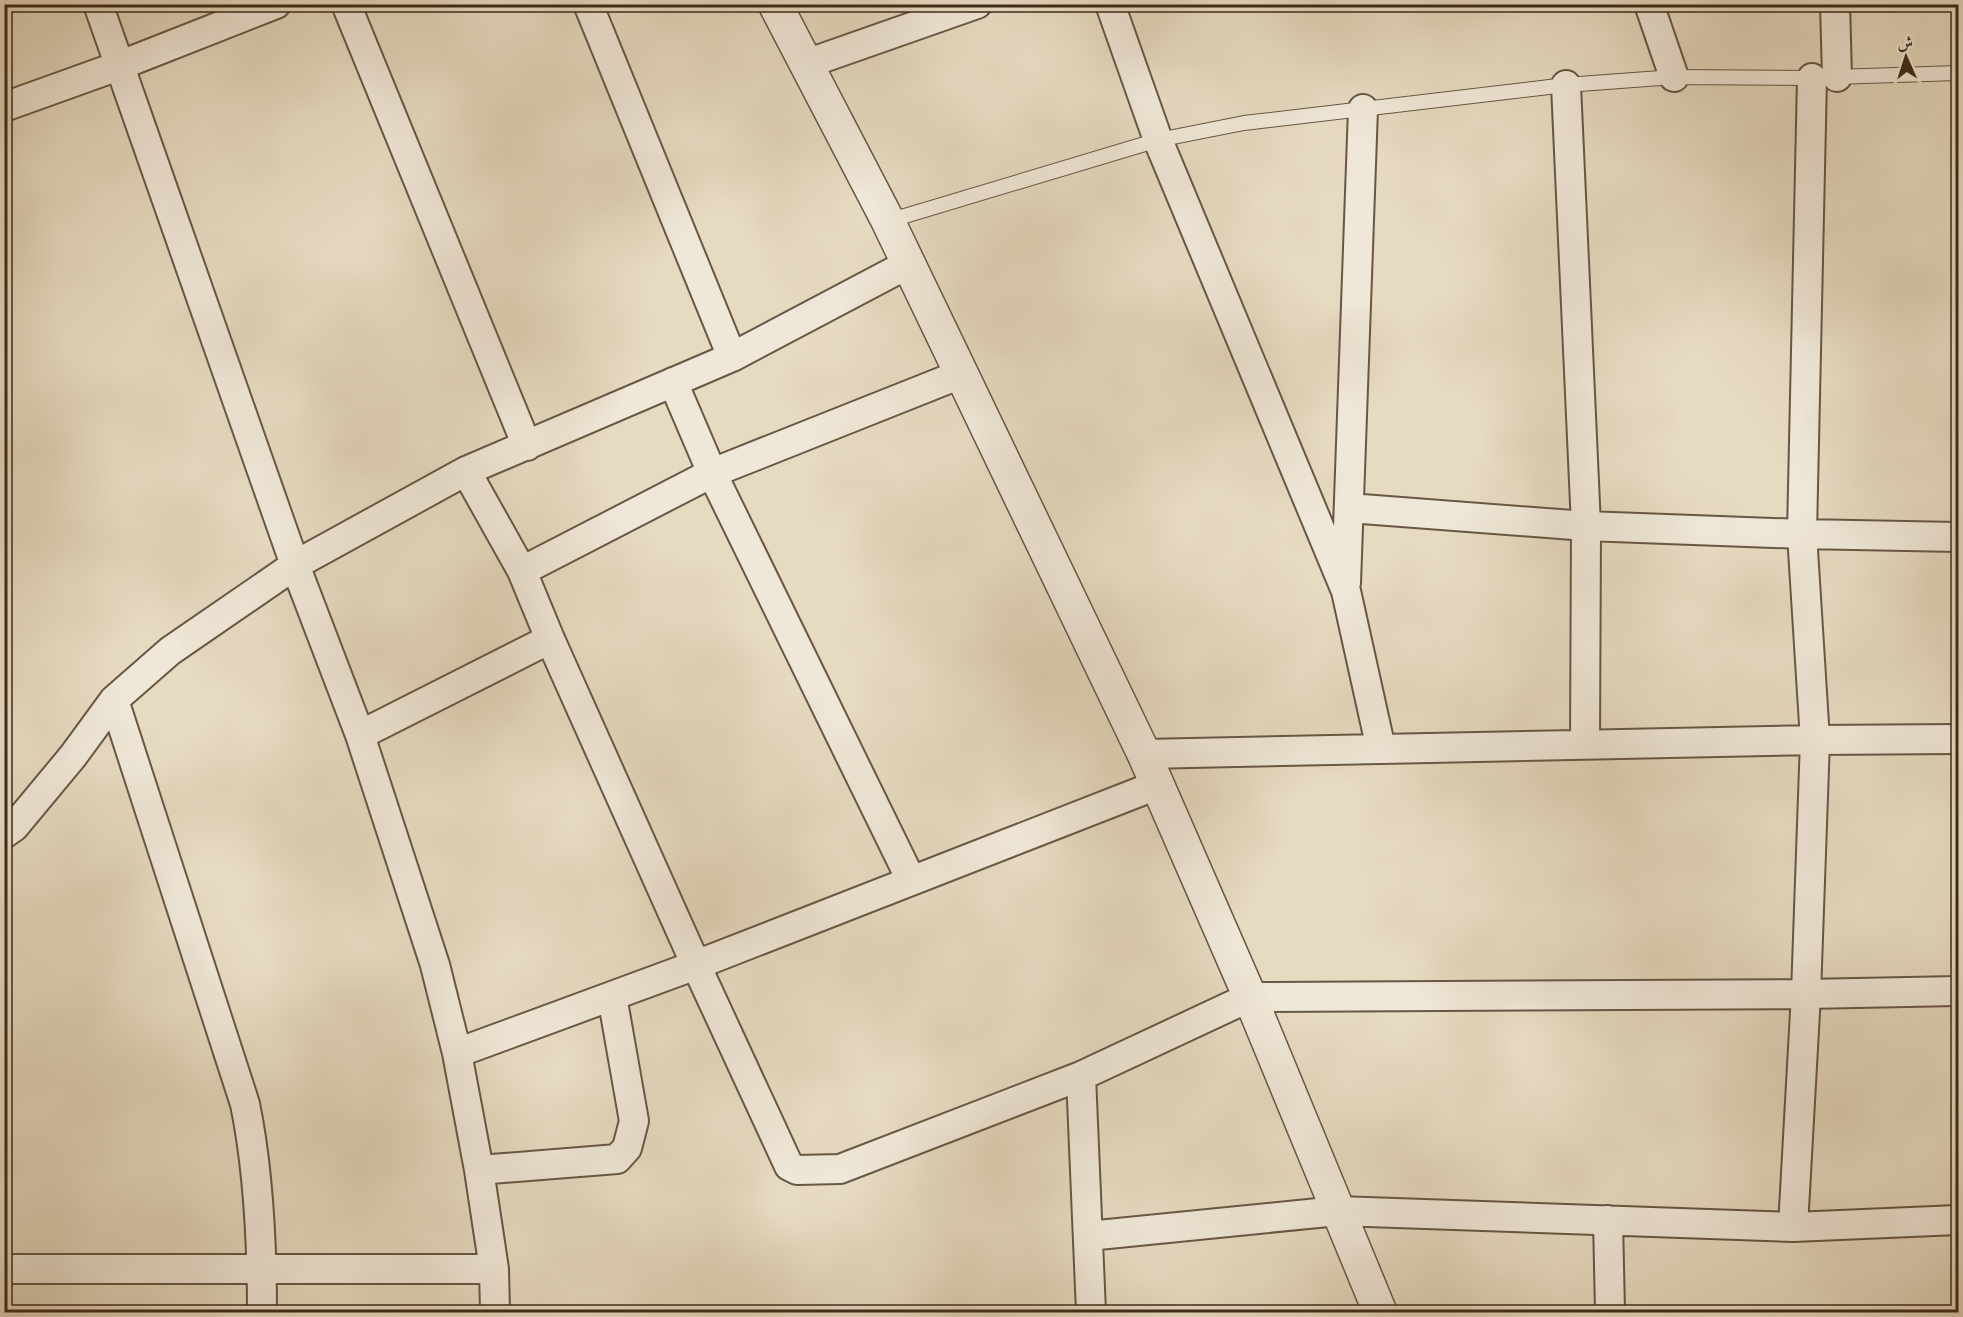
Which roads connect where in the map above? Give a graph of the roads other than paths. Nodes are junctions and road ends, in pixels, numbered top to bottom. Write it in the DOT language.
graph roads {
  1 [pos="98,4"];
  2 [pos="276,4"];
  3 [pos="346,4"];
  4 [pos="588,4"];
  5 [pos="775,4"];
  6 [pos="977,4"];
  7 [pos="1110,4"];
  8 [pos="1649,4"];
  9 [pos="1835,4"];
  10 [pos="806,64"];
  11 [pos="121,65"];
  12 [pos="1959,73"];
  13 [pos="1674,77"];
  14 [pos="1824,78"];
  15 [pos="1566,85"];
  16 [pos="4,107"];
  17 [pos="1363,109"];
  18 [pos="1158,140"];
  19 [pos="888,221"];
  20 [pos="908,264"];
  21 [pos="732,357"];
  22 [pos="961,374"];
  23 [pos="672,382"];
  24 [pos="527,446"];
  25 [pos="466,471"];
  26 [pos="712,473"];
  27 [pos="1349,508"];
  28 [pos="1586,526"];
  29 [pos="1802,534"];
  30 [pos="1959,537"];
  31 [pos="295,565"];
  32 [pos="522,571"];
  33 [pos="1346,591"];
  34 [pos="550,639"];
  35 [pos="114,700"];
  36 [pos="360,735"];
  37 [pos="1959,739"];
  38 [pos="1815,740"];
  39 [pos="1585,744"];
  40 [pos="1381,749"];
  41 [pos="1144,754"];
  42 [pos="1157,785"];
  43 [pos="4,834"];
  44 [pos="911,880"];
  45 [pos="696,965"];
  46 [pos="1959,991"];
  47 [pos="1806,994"];
  48 [pos="612,996"];
  49 [pos="1250,997"];
  50 [pos="457,1053"];
  51 [pos="1081,1076"];
  52 [pos="478,1170"];
  53 [pos="1338,1211"];
  54 [pos="1608,1220"];
  55 [pos="1959,1220"];
  56 [pos="1793,1227"];
  57 [pos="1088,1236"];
  58 [pos="262,1268"];
  59 [pos="4,1269"];
  60 [pos="494,1269"];
  61 [pos="262,1312"];
  62 [pos="495,1312"];
  63 [pos="1091,1312"];
  64 [pos="1380,1312"];
  65 [pos="1610,1312"];
  1 -- 11 [label="street"];
  2 -- 11 [label="street"];
  3 -- 24 [label="street"];
  4 -- 21 [label="street"];
  5 -- 10 [label="street"];
  6 -- 10 [label="street"];
  7 -- 18 [label="street"];
  8 -- 13 [label="street"];
  9 -- 14 [label="street"];
  10 -- 19 [label="street"];
  11 -- 16 [label="street"];
  11 -- 31 [label="street"];
  12 -- 14 [label="lane"];
  13 -- 14 [label="lane"];
  13 -- 15 [label="lane"];
  14 -- 29 [label="street"];
  15 -- 17 [label="lane"];
  15 -- 28 [label="street"];
  17 -- 18 [label="lane"];
  17 -- 27 [label="street"];
  18 -- 19 [label="lane"];
  18 -- 33 [label="street"];
  19 -- 20 [label="street"];
  20 -- 21 [label="street"];
  20 -- 22 [label="street"];
  21 -- 23 [label="street"];
  22 -- 26 [label="street"];
  22 -- 41 [label="street"];
  23 -- 24 [label="street"];
  23 -- 26 [label="street"];
  24 -- 25 [label="street"];
  25 -- 31 [label="street"];
  25 -- 32 [label="street"];
  26 -- 32 [label="street"];
  26 -- 44 [label="street"];
  27 -- 28 [label="street"];
  27 -- 33 [label="street"];
  28 -- 29 [label="street"];
  28 -- 39 [label="street"];
  29 -- 30 [label="street"];
  29 -- 38 [label="street"];
  31 -- 35 [label="street"];
  31 -- 36 [label="street"];
  32 -- 34 [label="street"];
  33 -- 40 [label="street"];
  34 -- 36 [label="street"];
  34 -- 45 [label="street"];
  35 -- 43 [label="street"];
  35 -- 58 [label="street"];
  36 -- 50 [label="street"];
  37 -- 38 [label="street"];
  38 -- 39 [label="street"];
  38 -- 47 [label="street"];
  39 -- 40 [label="street"];
  40 -- 41 [label="street"];
  41 -- 42 [label="street"];
  42 -- 44 [label="street"];
  42 -- 49 [label="street"];
  44 -- 45 [label="street"];
  45 -- 48 [label="street"];
  45 -- 51 [label="street"];
  46 -- 47 [label="street"];
  47 -- 49 [label="street"];
  47 -- 56 [label="street"];
  48 -- 50 [label="street"];
  48 -- 52 [label="street"];
  49 -- 51 [label="street"];
  49 -- 53 [label="street"];
  50 -- 52 [label="street"];
  51 -- 57 [label="street"];
  52 -- 60 [label="street"];
  53 -- 54 [label="street"];
  53 -- 57 [label="street"];
  53 -- 64 [label="street"];
  54 -- 56 [label="street"];
  54 -- 65 [label="street"];
  55 -- 56 [label="street"];
  57 -- 63 [label="street"];
  58 -- 59 [label="street"];
  58 -- 60 [label="street"];
  58 -- 61 [label="street"];
  60 -- 62 [label="street"];
}
